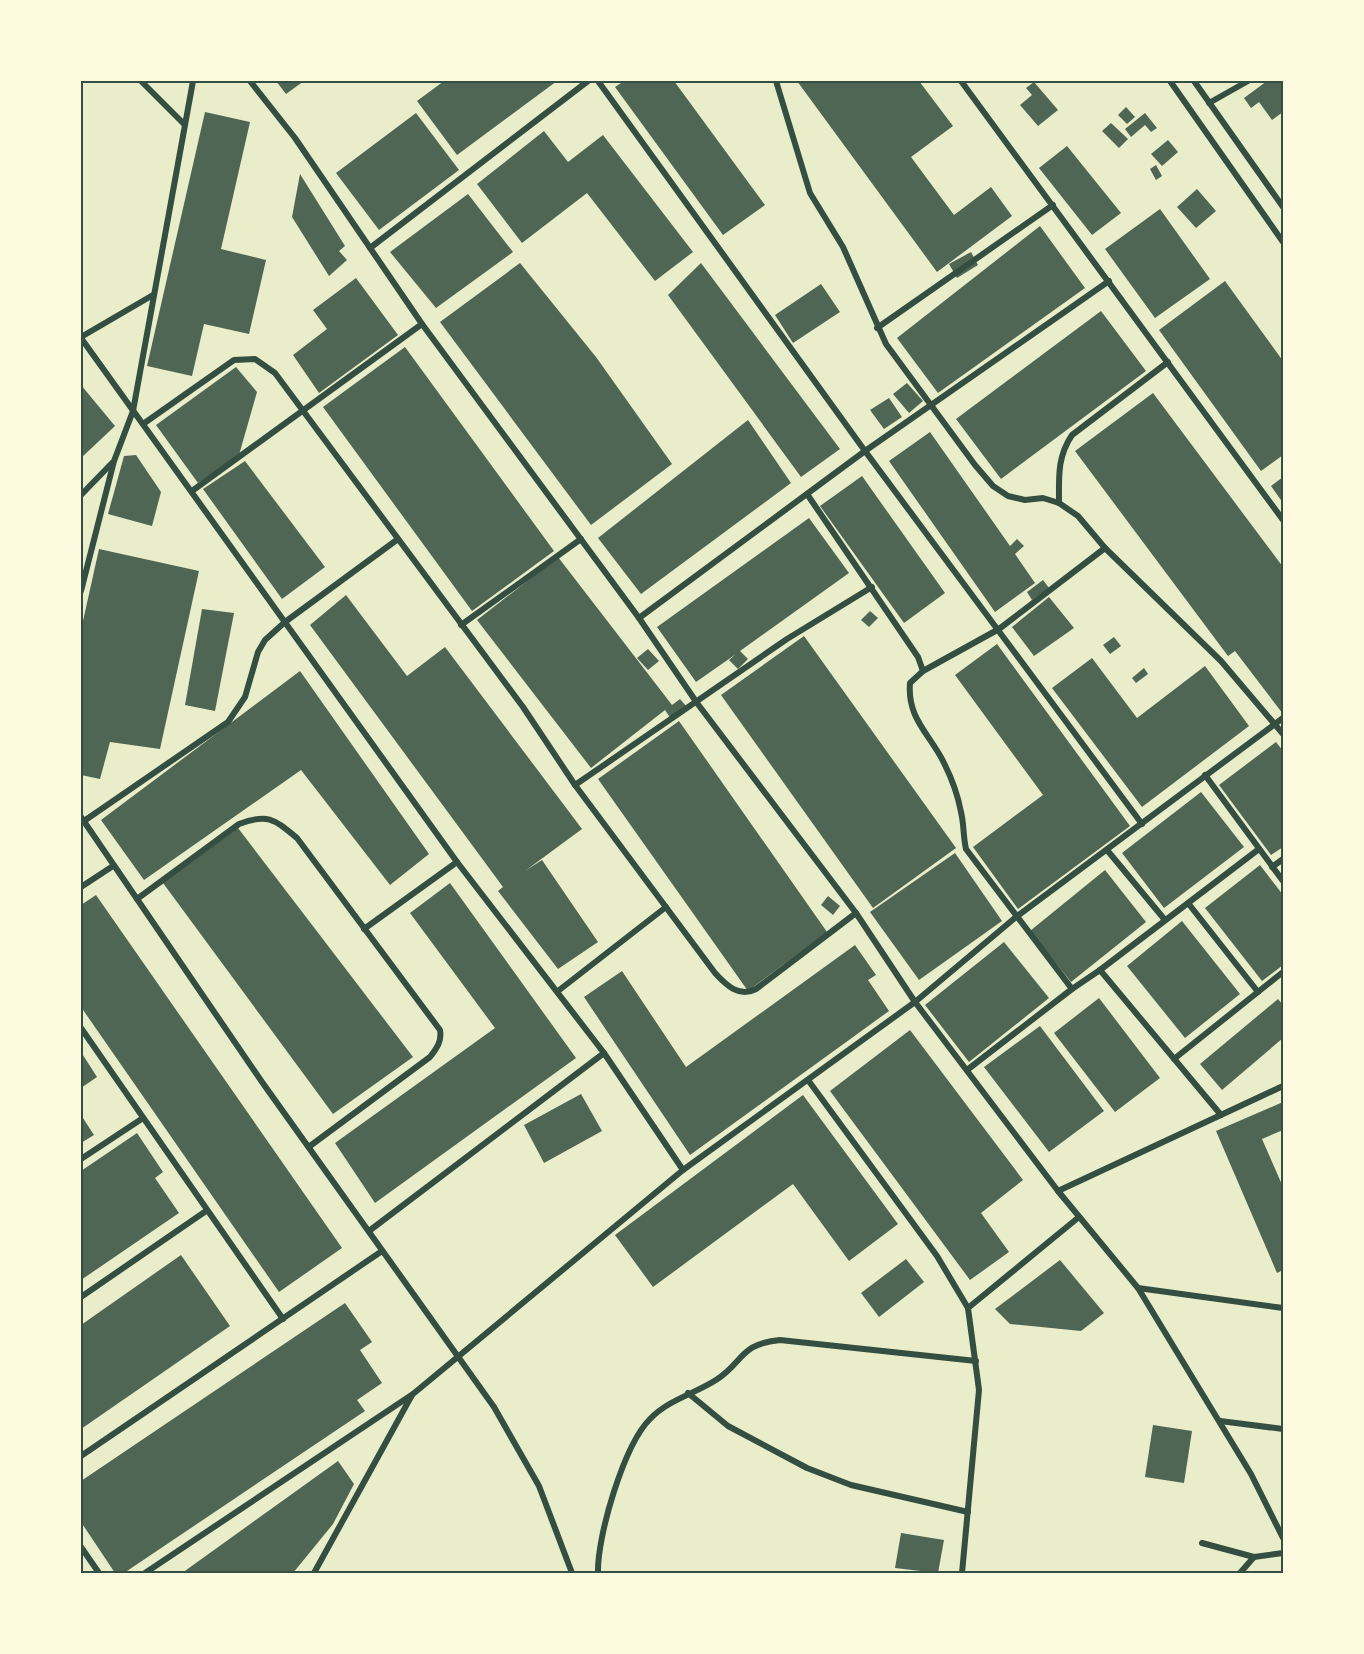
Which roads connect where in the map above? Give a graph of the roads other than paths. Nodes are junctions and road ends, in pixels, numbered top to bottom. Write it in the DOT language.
graph roads {
  1 [pos="141,81"];
  2 [pos="193,81"];
  3 [pos="250,81"];
  4 [pos="588,81"];
  5 [pos="598,81"];
  6 [pos="776,81"];
  7 [pos="961,81"];
  8 [pos="1170,81"];
  9 [pos="1194,81"];
  10 [pos="1248,81"];
  11 [pos="1209,103"];
  12 [pos="184,124"];
  13 [pos="1053,205"];
  14 [pos="1283,207"];
  15 [pos="1283,242"];
  16 [pos="370,248"];
  17 [pos="1109,281"];
  18 [pos="153,295"];
  19 [pos="422,324"];
  20 [pos="877,327"];
  21 [pos="81,337"];
  22 [pos="1168,362"];
  23 [pos="932,405"];
  24 [pos="305,410"];
  25 [pos="133,411"];
  26 [pos="143,424"];
  27 [pos="865,451"];
  28 [pos="114,461"];
  29 [pos="192,491"];
  30 [pos="807,494"];
  31 [pos="81,495"];
  32 [pos="1059,503"];
  33 [pos="1283,520"];
  34 [pos="398,539"];
  35 [pos="580,539"];
  36 [pos="1105,548"];
  37 [pos="872,587"];
  38 [pos="81,591"];
  39 [pos="639,618"];
  40 [pos="285,622"];
  41 [pos="461,625"];
  42 [pos="999,629"];
  43 [pos="923,671"];
  44 [pos="697,703"];
  45 [pos="1283,718"];
  46 [pos="1275,723"];
  47 [pos="1283,734"];
  48 [pos="1205,776"];
  49 [pos="575,785"];
  50 [pos="83,819"];
  51 [pos="1142,824"];
  52 [pos="1259,849"];
  53 [pos="1107,850"];
  54 [pos="1283,859"];
  55 [pos="457,862"];
  56 [pos="113,866"];
  57 [pos="1272,867"];
  58 [pos="1283,881"];
  59 [pos="81,887"];
  60 [pos="137,898"];
  61 [pos="1188,903"];
  62 [pos="666,907"];
  63 [pos="856,914"];
  64 [pos="1016,917"];
  65 [pos="1165,920"];
  66 [pos="364,929"];
  67 [pos="1100,970"];
  68 [pos="1283,972"];
  69 [pos="1072,989"];
  70 [pos="558,991"];
  71 [pos="1258,992"];
  72 [pos="915,1002"];
  73 [pos="81,1028"];
  74 [pos="604,1053"];
  75 [pos="1174,1059"];
  76 [pos="967,1070"];
  77 [pos="808,1080"];
  78 [pos="1283,1086"];
  79 [pos="1221,1115"];
  80 [pos="143,1118"];
  81 [pos="310,1146"];
  82 [pos="81,1159"];
  83 [pos="683,1170"];
  84 [pos="1058,1191"];
  85 [pos="206,1211"];
  86 [pos="1079,1217"];
  87 [pos="369,1231"];
  88 [pos="382,1251"];
  89 [pos="1138,1288"];
  90 [pos="81,1297"];
  91 [pos="968,1308"];
  92 [pos="1283,1308"];
  93 [pos="283,1320"];
  94 [pos="459,1355"];
  95 [pos="976,1361"];
  96 [pos="688,1393"];
  97 [pos="413,1394"];
  98 [pos="1220,1422"];
  99 [pos="1283,1429"];
  100 [pos="81,1456"];
  101 [pos="968,1512"];
  102 [pos="1283,1538"];
  103 [pos="1202,1543"];
  104 [pos="81,1547"];
  105 [pos="1283,1553"];
  106 [pos="1254,1557"];
  107 [pos="99,1573"];
  108 [pos="145,1573"];
  109 [pos="314,1573"];
  110 [pos="572,1573"];
  111 [pos="598,1573"];
  112 [pos="962,1573"];
  113 [pos="1240,1573"];
  1 -- 12 [label="street"];
  2 -- 12 [label="street"];
  3 -- 16 [label="street"];
  4 -- 16 [label="street"];
  5 -- 27 [label="street"];
  6 -- 20 [label="street"];
  7 -- 13 [label="street"];
  8 -- 15 [label="street"];
  9 -- 11 [label="street"];
  10 -- 11 [label="street"];
  11 -- 14 [label="street"];
  12 -- 18 [label="street"];
  13 -- 17 [label="street"];
  13 -- 20 [label="street"];
  16 -- 19 [label="street"];
  17 -- 22 [label="street"];
  17 -- 23 [label="street"];
  18 -- 21 [label="street"];
  18 -- 25 [label="street"];
  19 -- 24 [label="street"];
  19 -- 35 [label="street"];
  20 -- 23 [label="street"];
  21 -- 25 [label="street"];
  22 -- 32 [label="street"];
  22 -- 33 [label="street"];
  23 -- 27 [label="street"];
  23 -- 32 [label="street"];
  24 -- 26 [label="street"];
  24 -- 29 [label="street"];
  24 -- 34 [label="street"];
  25 -- 26 [label="street"];
  25 -- 28 [label="street"];
  26 -- 29 [label="street"];
  27 -- 30 [label="street"];
  27 -- 42 [label="street"];
  28 -- 31 [label="street"];
  28 -- 38 [label="street"];
  29 -- 40 [label="street"];
  30 -- 37 [label="street"];
  30 -- 39 [label="street"];
  32 -- 36 [label="street"];
  34 -- 40 [label="street"];
  34 -- 41 [label="street"];
  35 -- 39 [label="street"];
  35 -- 41 [label="street"];
  36 -- 42 [label="street"];
  36 -- 46 [label="street"];
  37 -- 43 [label="street"];
  37 -- 44 [label="street"];
  39 -- 44 [label="street"];
  40 -- 50 [label="street"];
  40 -- 55 [label="street"];
  41 -- 49 [label="street"];
  42 -- 43 [label="street"];
  42 -- 51 [label="street"];
  43 -- 64 [label="street"];
  44 -- 49 [label="street"];
  44 -- 63 [label="street"];
  45 -- 46 [label="street"];
  46 -- 47 [label="street"];
  46 -- 48 [label="street"];
  48 -- 51 [label="street"];
  48 -- 52 [label="street"];
  49 -- 62 [label="street"];
  50 -- 56 [label="street"];
  51 -- 53 [label="street"];
  52 -- 57 [label="street"];
  52 -- 61 [label="street"];
  53 -- 64 [label="street"];
  53 -- 65 [label="street"];
  54 -- 57 [label="street"];
  55 -- 66 [label="street"];
  55 -- 70 [label="street"];
  56 -- 59 [label="street"];
  56 -- 60 [label="street"];
  57 -- 58 [label="street"];
  60 -- 66 [label="street"];
  60 -- 81 [label="street"];
  61 -- 65 [label="street"];
  61 -- 71 [label="street"];
  62 -- 63 [label="street"];
  62 -- 70 [label="street"];
  63 -- 72 [label="street"];
  64 -- 69 [label="street"];
  64 -- 72 [label="street"];
  65 -- 67 [label="street"];
  66 -- 81 [label="street"];
  67 -- 69 [label="street"];
  67 -- 75 [label="street"];
  68 -- 71 [label="street"];
  69 -- 76 [label="street"];
  70 -- 74 [label="street"];
  71 -- 75 [label="street"];
  72 -- 76 [label="street"];
  72 -- 77 [label="street"];
  73 -- 80 [label="street"];
  74 -- 83 [label="street"];
  74 -- 87 [label="street"];
  75 -- 79 [label="street"];
  76 -- 84 [label="street"];
  77 -- 83 [label="street"];
  77 -- 91 [label="street"];
  78 -- 79 [label="street"];
  79 -- 84 [label="street"];
  80 -- 82 [label="street"];
  80 -- 85 [label="street"];
  81 -- 87 [label="street"];
  83 -- 94 [label="street"];
  84 -- 86 [label="street"];
  85 -- 90 [label="street"];
  85 -- 93 [label="street"];
  86 -- 89 [label="street"];
  86 -- 91 [label="street"];
  87 -- 88 [label="street"];
  88 -- 93 [label="street"];
  88 -- 94 [label="street"];
  89 -- 92 [label="street"];
  89 -- 98 [label="street"];
  91 -- 95 [label="street"];
  93 -- 100 [label="street"];
  94 -- 97 [label="street"];
  94 -- 110 [label="street"];
  95 -- 96 [label="street"];
  95 -- 101 [label="street"];
  96 -- 101 [label="street"];
  96 -- 111 [label="street"];
  97 -- 108 [label="street"];
  97 -- 109 [label="street"];
  98 -- 99 [label="street"];
  98 -- 102 [label="street"];
  101 -- 112 [label="street"];
  103 -- 106 [label="street"];
  104 -- 107 [label="street"];
  105 -- 106 [label="street"];
  106 -- 113 [label="street"];
}
